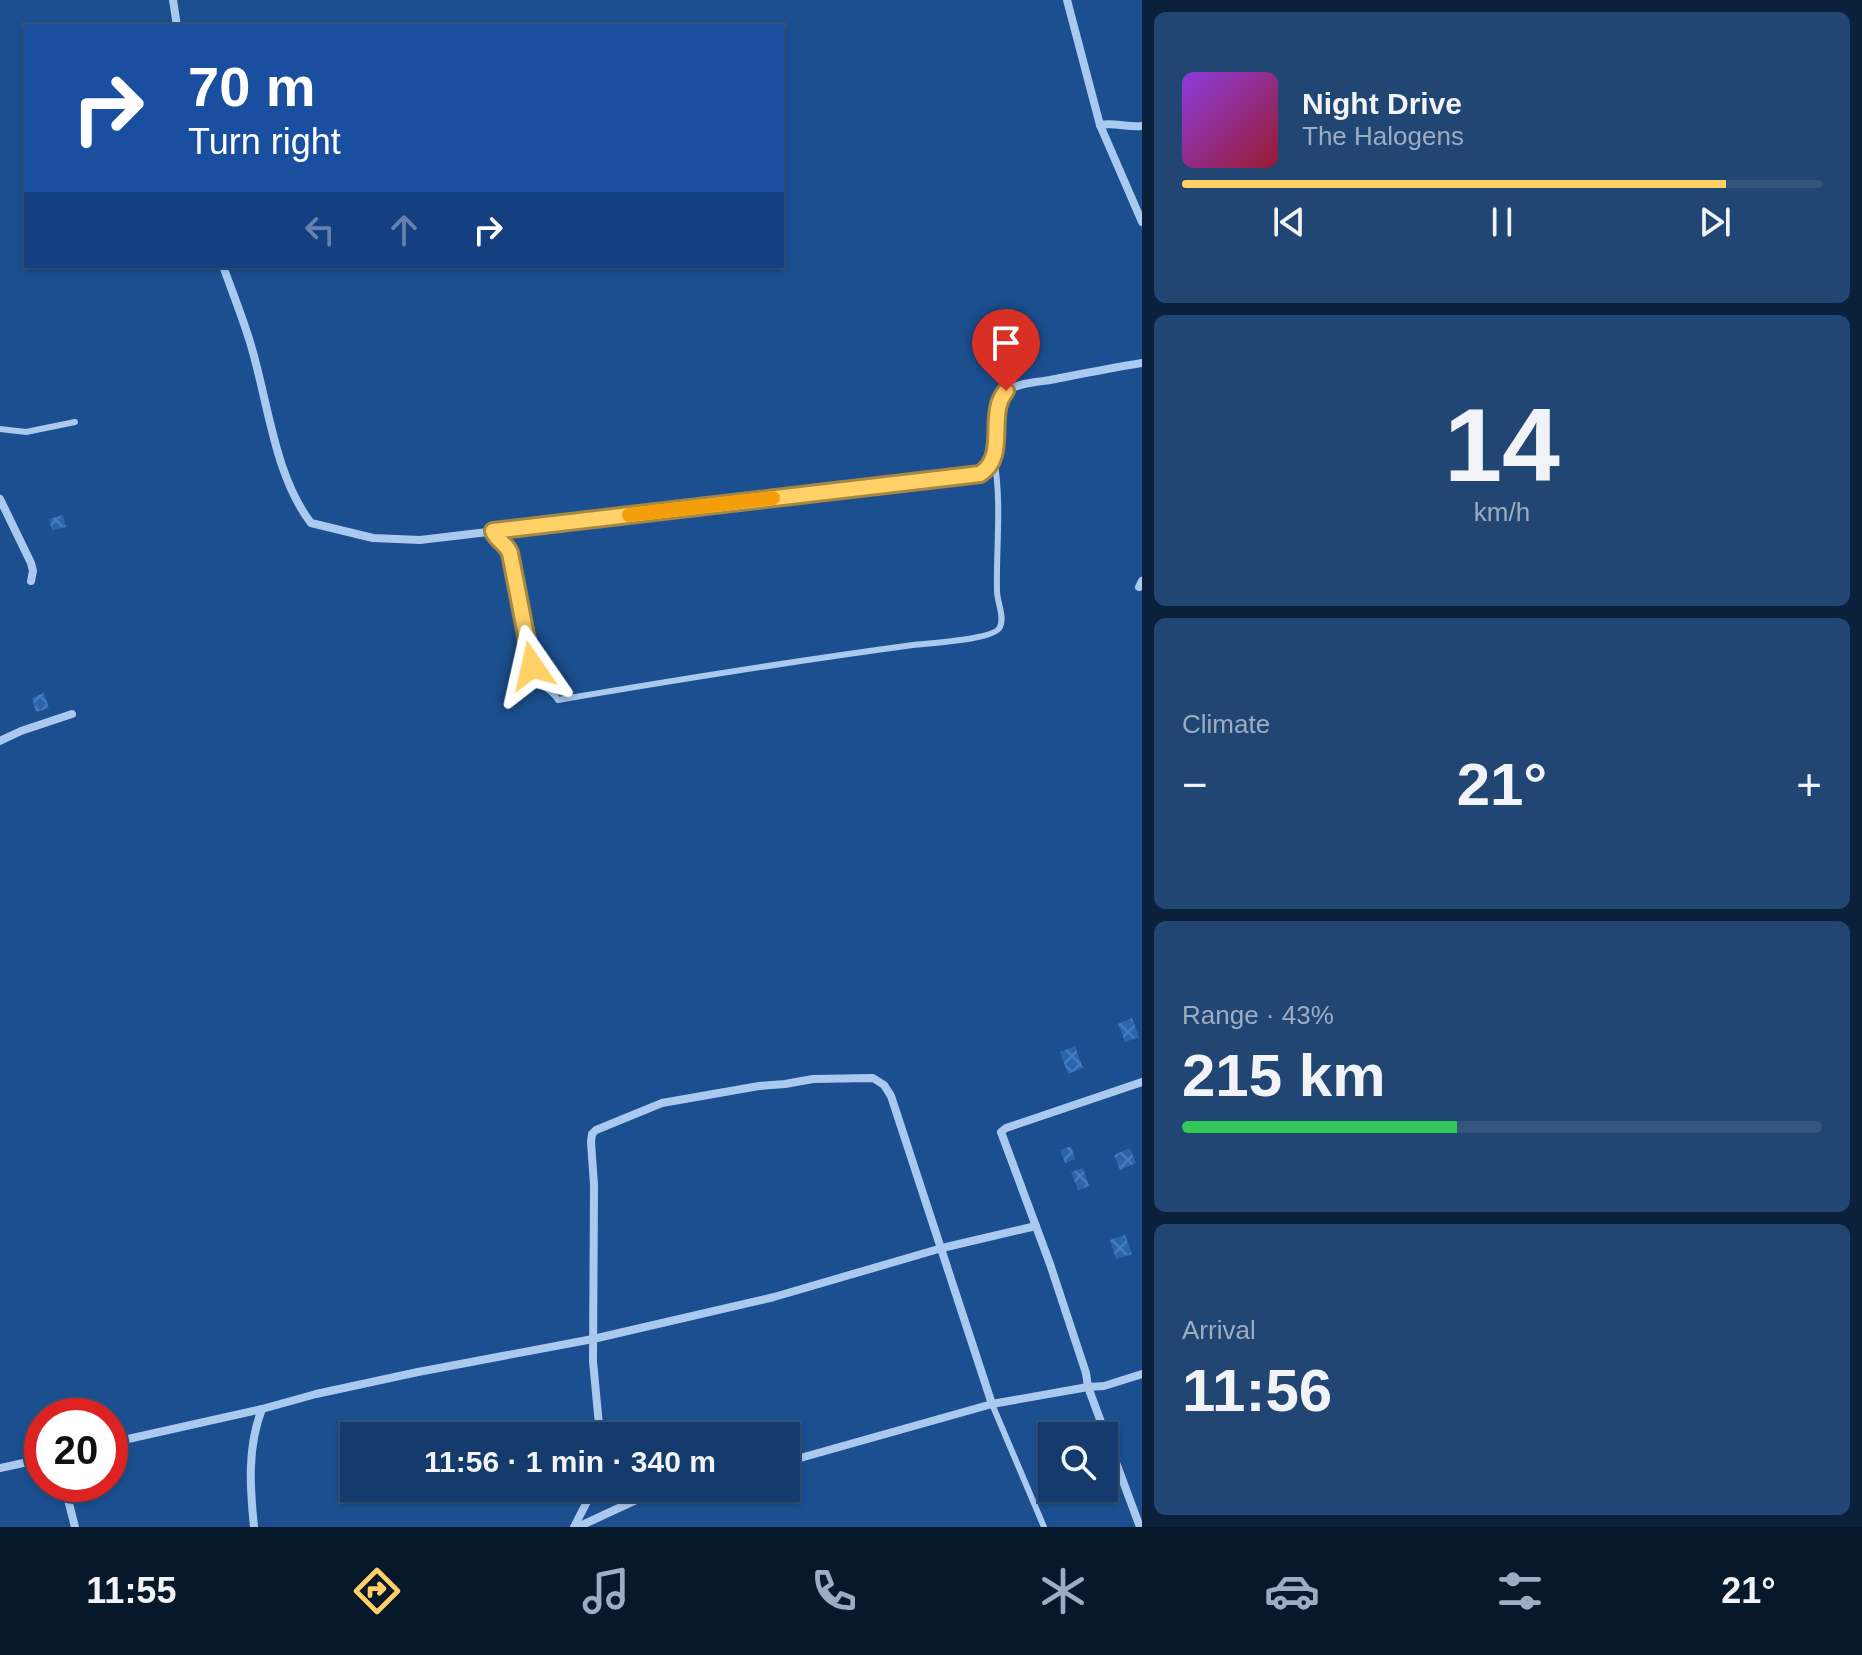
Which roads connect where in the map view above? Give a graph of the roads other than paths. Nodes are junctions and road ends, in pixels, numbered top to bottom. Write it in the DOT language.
graph roads {
  1 [pos="173,0"];
  2 [pos="1067,0"];
  3 [pos="177,24"];
  4 [pos="1100,125"];
  5 [pos="1142,126"];
  6 [pos="1142,222"];
  7 [pos="224,268"];
  8 [pos="1142,363"];
  9 [pos="75,422"];
  10 [pos="0,429"];
  11 [pos="994,458"];
  12 [pos="0,499"];
  13 [pos="493,531"];
  14 [pos="31,581"];
  15 [pos="72,714"];
  16 [pos="0,741"];
  17 [pos="1142,1082"];
  18 [pos="1036,1226"];
  19 [pos="942,1248"];
  20 [pos="593,1339"];
  21 [pos="1142,1374"];
  22 [pos="1088,1387"];
  23 [pos="992,1404"];
  24 [pos="262,1409"];
  25 [pos="599,1422"];
  26 [pos="128,1439"];
  27 [pos="800,1458"];
  28 [pos="24,1463"];
  29 [pos="0,1468"];
  30 [pos="69,1502"];
  31 [pos="588,1502"];
  32 [pos="632,1502"];
  33 [pos="75,1527"];
  34 [pos="254,1527"];
  35 [pos="576,1527"];
  36 [pos="1044,1527"];
  37 [pos="1140,1527"];
  1 -- 3 [label="street"];
  2 -- 4 [label="street"];
  4 -- 5 [label="street"];
  4 -- 6 [label="street"];
  7 -- 13 [label="street"];
  8 -- 11 [label="street"];
  9 -- 10 [label="lane"];
  11 -- 13 [label="street"];
  11 -- 13 [label="lane"];
  12 -- 14 [label="street"];
  15 -- 16 [label="street"];
  17 -- 18 [label="street"];
  18 -- 19 [label="street"];
  18 -- 22 [label="street"];
  19 -- 20 [label="street"];
  19 -- 20 [label="street"];
  19 -- 23 [label="street"];
  20 -- 24 [label="street"];
  20 -- 25 [label="street"];
  21 -- 22 [label="street"];
  22 -- 23 [label="street"];
  22 -- 37 [label="street"];
  23 -- 27 [label="street"];
  23 -- 36 [label="lane"];
  24 -- 26 [label="street"];
  24 -- 34 [label="street"];
  28 -- 29 [label="street"];
  30 -- 33 [label="street"];
  31 -- 35 [label="street"];
  32 -- 35 [label="street"];
}
